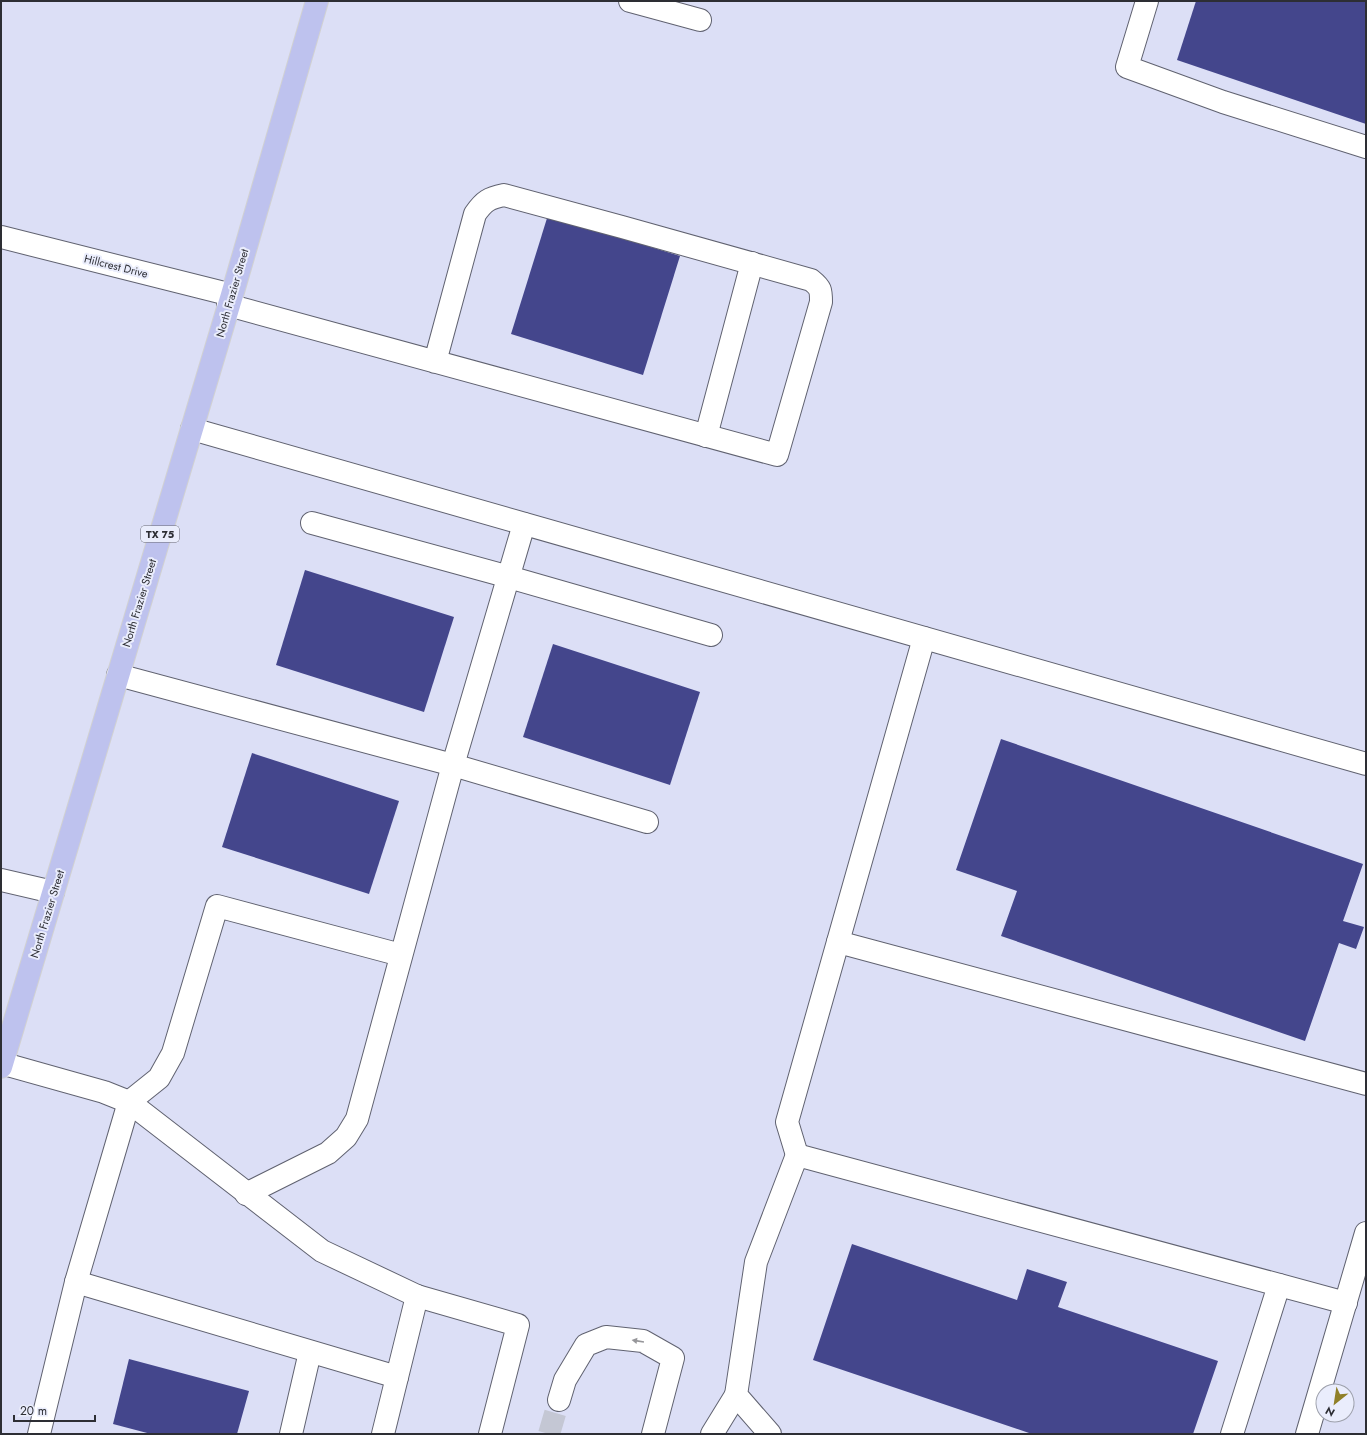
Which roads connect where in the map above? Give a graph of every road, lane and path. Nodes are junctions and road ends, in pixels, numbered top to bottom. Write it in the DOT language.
graph roads {
  1 [pos="317,1"];
  2 [pos="630,1"];
  3 [pos="1147,1"];
  4 [pos="700,20"];
  5 [pos="1366,147"];
  6 [pos="1,237"];
  7 [pos="752,263"];
  8 [pos="230,300"];
  9 [pos="435,362"];
  10 [pos="192,429"];
  11 [pos="706,436"];
  12 [pos="312,523"];
  13 [pos="524,524"];
  14 [pos="509,577"];
  15 [pos="711,635"];
  16 [pos="924,638"];
  17 [pos="118,675"];
  18 [pos="1366,764"];
  19 [pos="453,765"];
  20 [pos="647,822"];
  21 [pos="1,880"];
  22 [pos="53,892"];
  23 [pos="838,942"];
  24 [pos="401,955"];
  25 [pos="1,1065"];
  26 [pos="1366,1084"];
  27 [pos="129,1102"];
  28 [pos="797,1155"];
  29 [pos="246,1194"];
  30 [pos="1366,1233"];
  31 [pos="76,1282"];
  32 [pos="1279,1285"];
  33 [pos="417,1296"];
  34 [pos="1346,1303"];
  35 [pos="310,1352"];
  36 [pos="397,1377"];
  37 [pos="736,1395"];
  38 [pos="559,1400"];
  39 [pos="39,1434"];
  40 [pos="291,1434"];
  41 [pos="383,1434"];
  42 [pos="490,1434"];
  43 [pos="653,1434"];
  44 [pos="712,1434"];
  45 [pos="770,1434"];
  46 [pos="1232,1434"];
  47 [pos="1307,1434"];
  1 -- 8 [label="main road, North Frazier Street / TX 75"];
  2 -- 4 [label="street"];
  3 -- 5 [label="street"];
  6 -- 8 [label="street, Hillcrest Drive"];
  7 -- 9 [label="street"];
  7 -- 11 [label="street"];
  7 -- 11 [label="street, Hillcrest Drive"];
  8 -- 9 [label="street, Hillcrest Drive"];
  8 -- 10 [label="main road, North Frazier Street / TX 75"];
  9 -- 11 [label="street, Hillcrest Drive"];
  10 -- 13 [label="street"];
  10 -- 17 [label="main road, North Frazier Street / TX 75"];
  12 -- 14 [label="street"];
  13 -- 14 [label="street"];
  13 -- 16 [label="street"];
  14 -- 15 [label="street"];
  14 -- 19 [label="street"];
  16 -- 18 [label="street"];
  16 -- 23 [label="street"];
  17 -- 19 [label="street"];
  17 -- 22 [label="main road, North Frazier Street / TX 75"];
  19 -- 20 [label="street"];
  19 -- 24 [label="street"];
  21 -- 22 [label="street"];
  22 -- 25 [label="main road, North Frazier Street / TX 75"];
  23 -- 26 [label="street"];
  23 -- 28 [label="street"];
  24 -- 27 [label="street"];
  24 -- 29 [label="street"];
  25 -- 27 [label="street"];
  27 -- 29 [label="street"];
  27 -- 31 [label="street"];
  28 -- 32 [label="street"];
  28 -- 37 [label="street"];
  29 -- 33 [label="street"];
  30 -- 34 [label="street"];
  31 -- 35 [label="street"];
  31 -- 39 [label="street"];
  32 -- 34 [label="street"];
  32 -- 46 [label="street"];
  33 -- 36 [label="street"];
  33 -- 42 [label="street"];
  34 -- 47 [label="street"];
  35 -- 36 [label="street"];
  35 -- 40 [label="street"];
  36 -- 41 [label="street"];
  37 -- 44 [label="street"];
  37 -- 45 [label="street"];
  43 -- 38 [label="street, one-way"];
}
